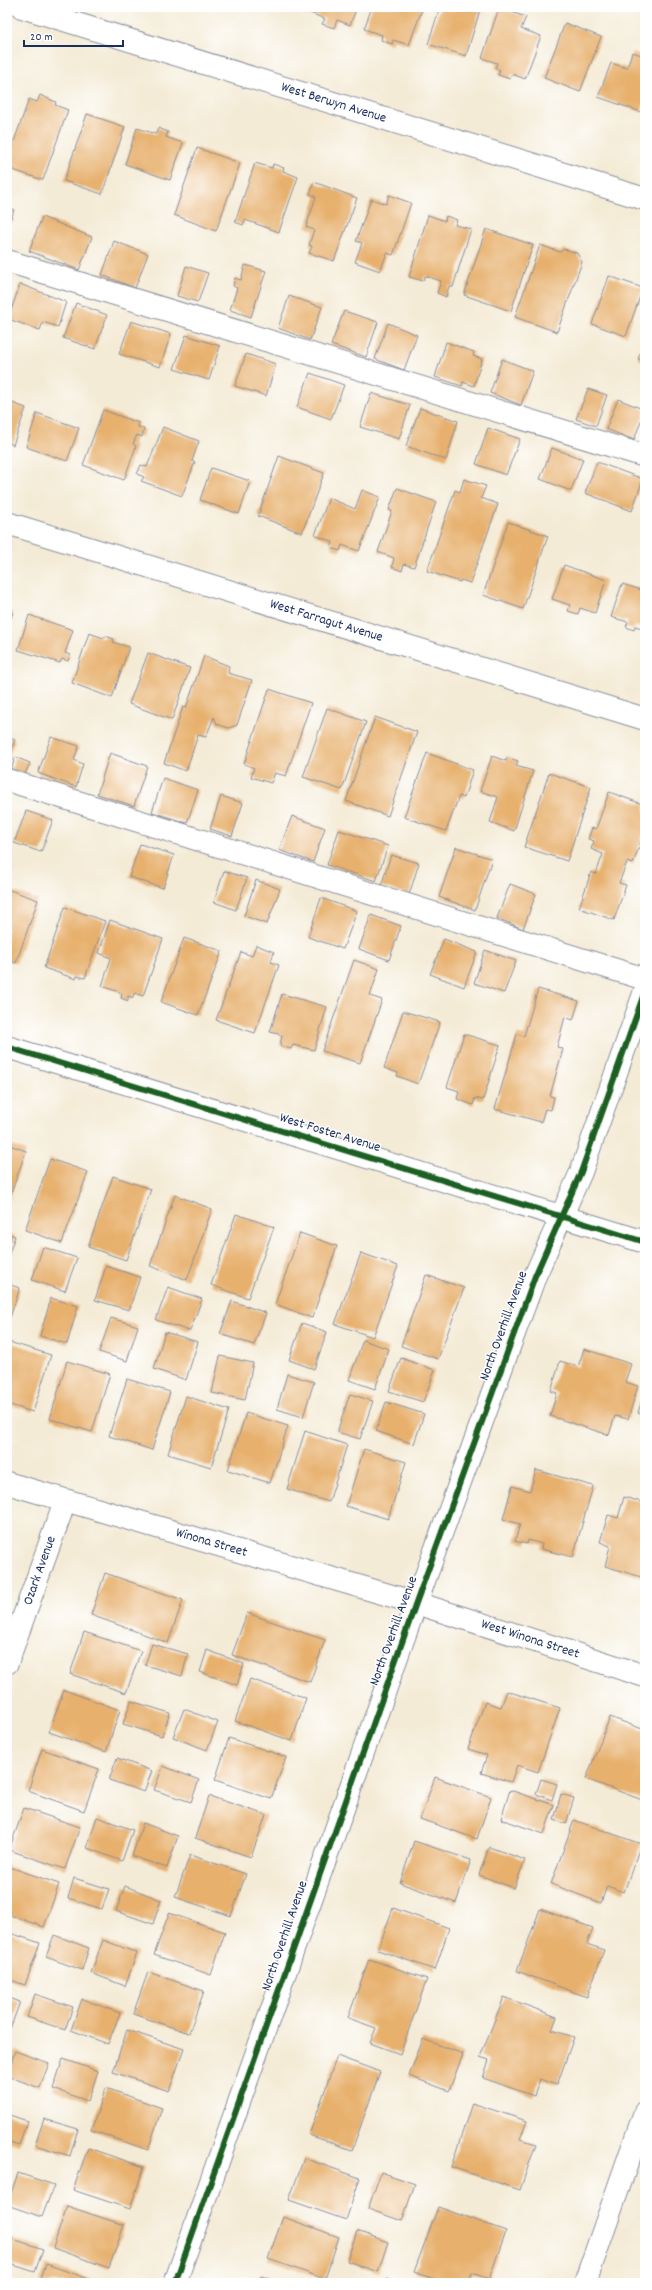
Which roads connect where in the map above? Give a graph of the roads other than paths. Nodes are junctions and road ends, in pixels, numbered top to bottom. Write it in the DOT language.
graph roads {
  1 [pos="22,7"];
  2 [pos="645,198"];
  3 [pos="7,261"];
  4 [pos="645,456"];
  5 [pos="7,524"];
  6 [pos="645,719"];
  7 [pos="7,780"];
  8 [pos="645,979"];
  9 [pos="645,991"];
  10 [pos="7,1047"];
  11 [pos="561,1216"];
  12 [pos="645,1242"];
  13 [pos="7,1483"];
  14 [pos="65,1501"];
  15 [pos="416,1604"];
  16 [pos="7,1664"];
  17 [pos="645,1676"];
  18 [pos="645,2112"];
  19 [pos="175,2283"];
  20 [pos="585,2283"];
  1 -- 2 [label="street, West Berwyn Avenue"];
  3 -- 4 [label="street"];
  5 -- 6 [label="street, West Farragut Avenue"];
  7 -- 8 [label="street"];
  9 -- 11 [label="street, North Overhill Avenue"];
  10 -- 11 [label="street, West Foster Avenue"];
  11 -- 12 [label="street, West Foster Avenue"];
  11 -- 15 [label="street, North Overhill Avenue"];
  13 -- 14 [label="street, Winona Street"];
  14 -- 15 [label="street, Winona Street"];
  14 -- 16 [label="street, Ozark Avenue"];
  15 -- 17 [label="street, West Winona Street"];
  15 -- 19 [label="street, North Overhill Avenue"];
  18 -- 20 [label="street"];
}
